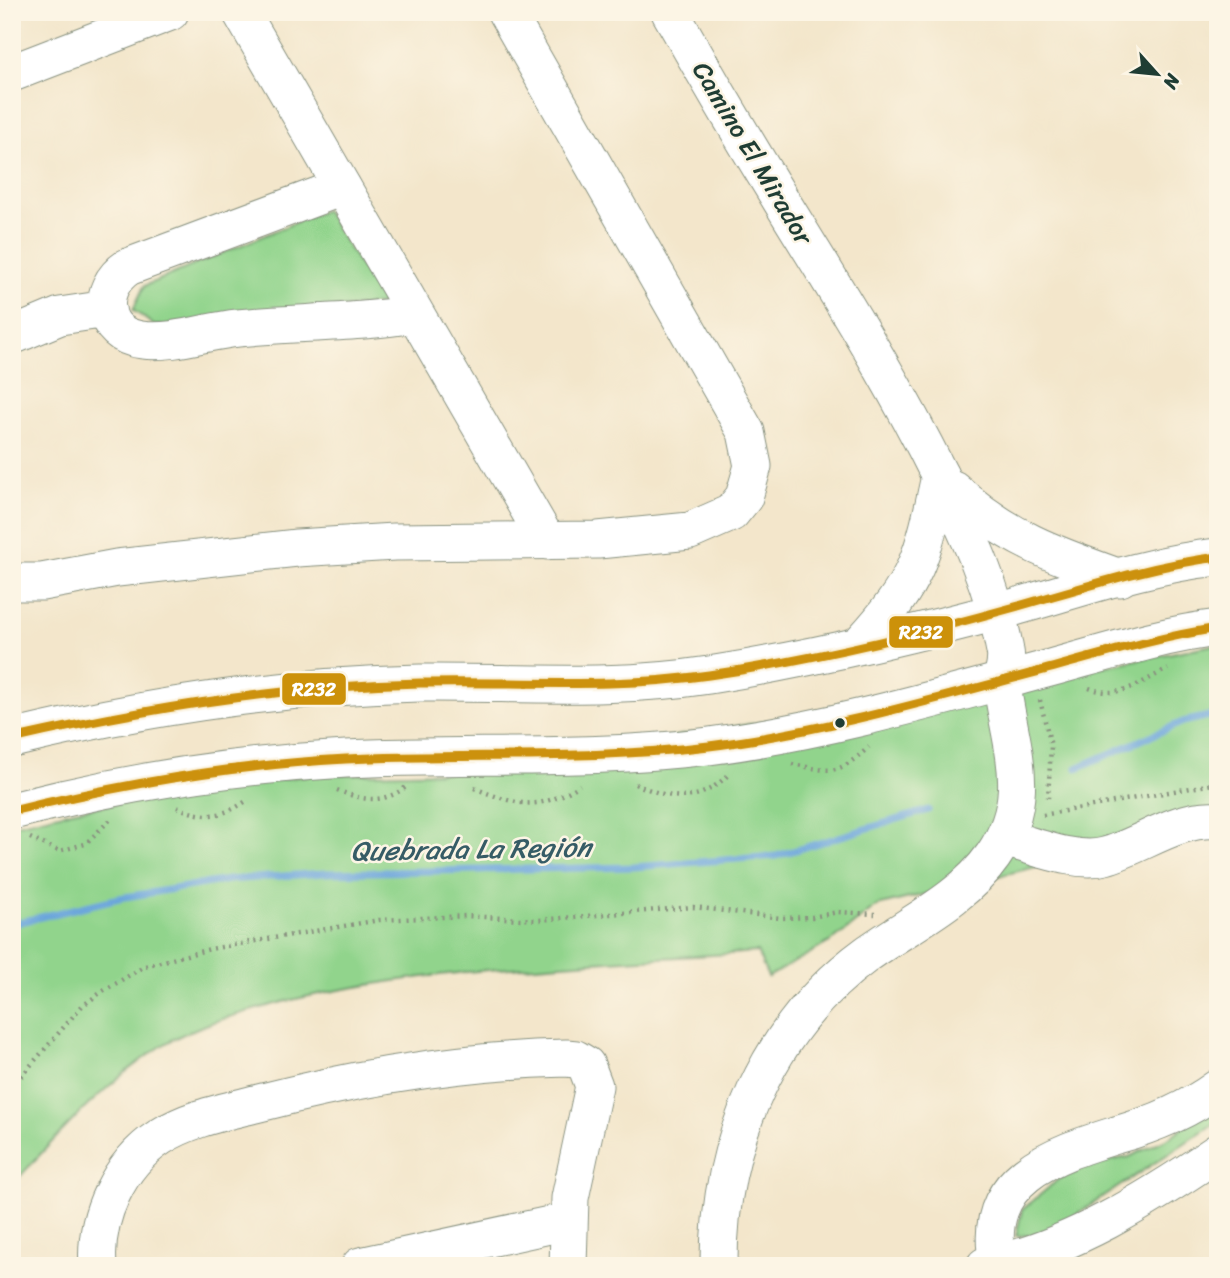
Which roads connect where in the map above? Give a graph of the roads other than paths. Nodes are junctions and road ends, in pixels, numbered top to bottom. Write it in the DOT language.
graph roads {
  1 [pos="170,12"];
  2 [pos="242,12"];
  3 [pos="506,12"];
  4 [pos="670,12"];
  5 [pos="12,73"];
  6 [pos="342,187"];
  7 [pos="107,309"];
  8 [pos="413,314"];
  9 [pos="12,336"];
  10 [pos="940,476"];
  11 [pos="547,541"];
  12 [pos="1218,557"];
  13 [pos="1120,578"];
  14 [pos="12,582"];
  15 [pos="984,615"];
  16 [pos="1218,628"];
  17 [pos="861,643"];
  18 [pos="1001,681"];
  19 [pos="12,739"];
  20 [pos="12,811"];
  21 [pos="1218,820"];
  22 [pos="1004,838"];
  23 [pos="1218,1088"];
  24 [pos="1218,1152"];
  25 [pos="568,1221"];
  26 [pos="991,1265"];
  27 [pos="98,1266"];
  28 [pos="360,1266"];
  29 [pos="568,1266"];
  30 [pos="719,1266"];
  1 -- 5 [label="street"];
  2 -- 6 [label="street"];
  3 -- 11 [label="street"];
  4 -- 10 [label="street, Camino El Mirador"];
  6 -- 7 [label="street"];
  6 -- 8 [label="street"];
  7 -- 8 [label="street"];
  7 -- 9 [label="street"];
  8 -- 11 [label="street"];
  10 -- 13 [label="street"];
  10 -- 15 [label="street, Camino El Mirador"];
  10 -- 17 [label="street"];
  11 -- 14 [label="street"];
  12 -- 13 [label="street"];
  13 -- 15 [label="street"];
  15 -- 17 [label="street"];
  15 -- 18 [label="street, Camino El Mirador"];
  16 -- 18 [label="street"];
  17 -- 19 [label="street"];
  18 -- 20 [label="street"];
  18 -- 22 [label="street, Camino El Mirador"];
  21 -- 22 [label="street"];
  22 -- 30 [label="street, Camino El Mirador"];
  23 -- 26 [label="street"];
  24 -- 26 [label="street"];
  25 -- 27 [label="street"];
  25 -- 28 [label="street"];
  25 -- 29 [label="street"];
}
